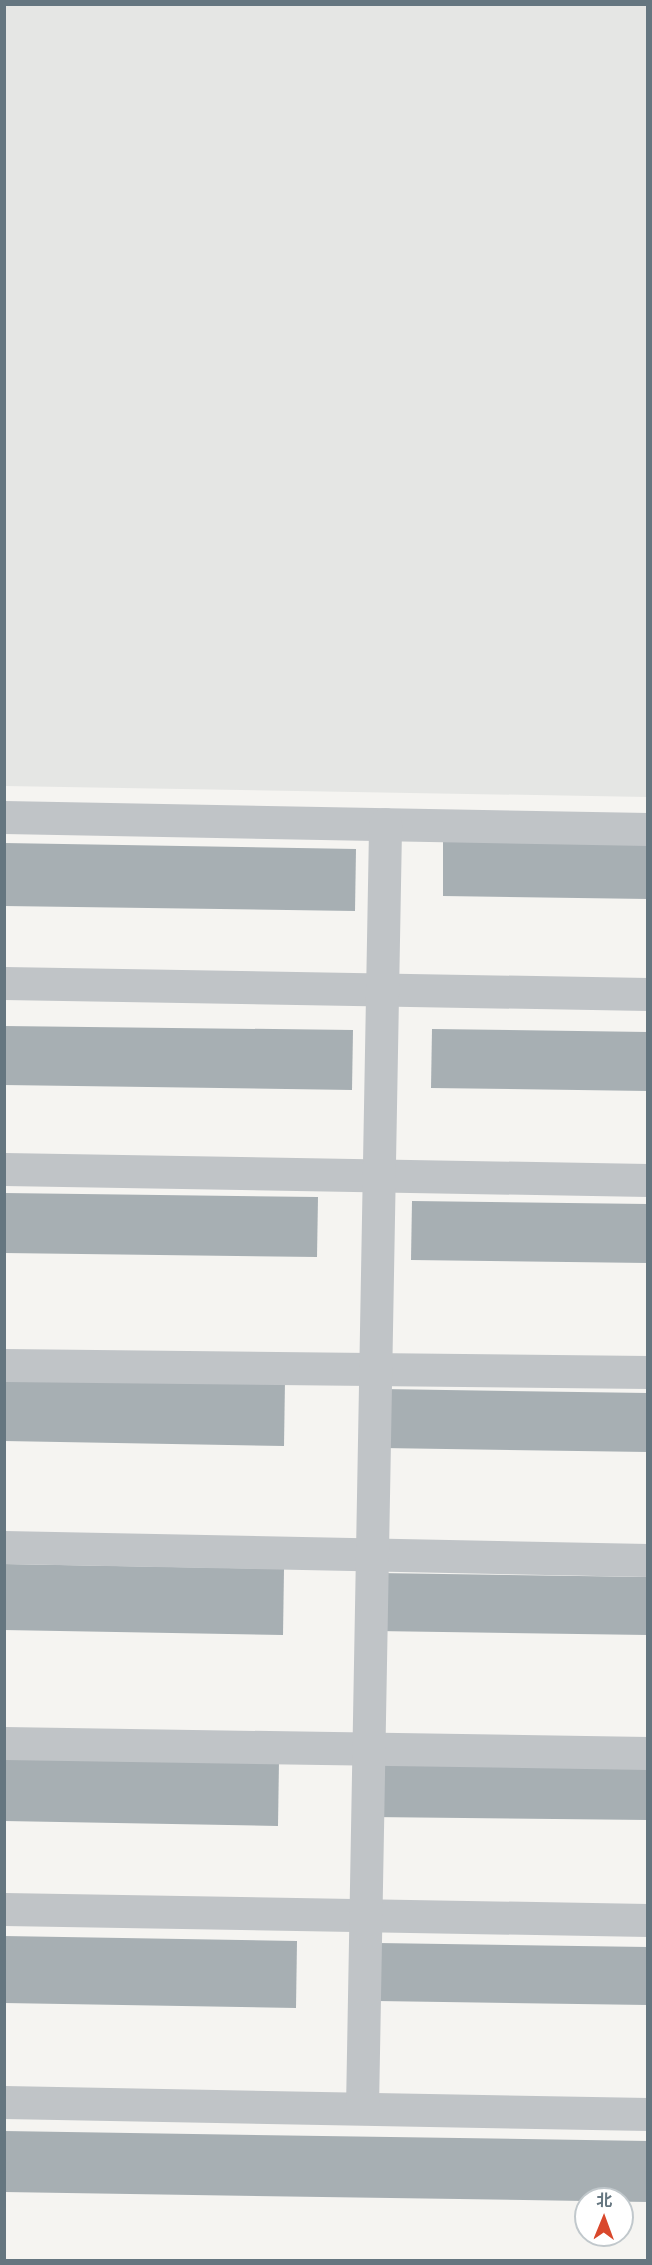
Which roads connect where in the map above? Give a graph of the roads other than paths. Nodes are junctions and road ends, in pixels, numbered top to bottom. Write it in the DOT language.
graph roads {
  1 [pos="4,817"];
  2 [pos="385,824"];
  3 [pos="648,829"];
  4 [pos="4,983"];
  5 [pos="381,989"];
  6 [pos="648,994"];
  7 [pos="4,1169"];
  8 [pos="378,1176"];
  9 [pos="648,1180"];
  10 [pos="4,1365"];
  11 [pos="375,1369"];
  12 [pos="648,1372"];
  13 [pos="4,1547"];
  14 [pos="371,1554"];
  15 [pos="648,1560"];
  16 [pos="4,1743"];
  17 [pos="368,1749"];
  18 [pos="648,1753"];
  19 [pos="4,1909"];
  20 [pos="365,1916"];
  21 [pos="648,1920"];
  22 [pos="4,2102"];
  23 [pos="362,2108"];
  24 [pos="648,2114"];
  1 -- 2 [label="street"];
  2 -- 3 [label="street"];
  2 -- 5 [label="street"];
  4 -- 5 [label="street"];
  5 -- 6 [label="street"];
  5 -- 8 [label="street"];
  7 -- 8 [label="street"];
  8 -- 9 [label="street"];
  8 -- 11 [label="street"];
  10 -- 11 [label="street"];
  11 -- 12 [label="street"];
  11 -- 14 [label="street"];
  13 -- 14 [label="street"];
  14 -- 15 [label="street"];
  14 -- 17 [label="street"];
  16 -- 17 [label="street"];
  17 -- 18 [label="street"];
  17 -- 20 [label="street"];
  19 -- 20 [label="street"];
  20 -- 21 [label="street"];
  20 -- 23 [label="street"];
  22 -- 23 [label="street"];
  23 -- 24 [label="street"];
}
